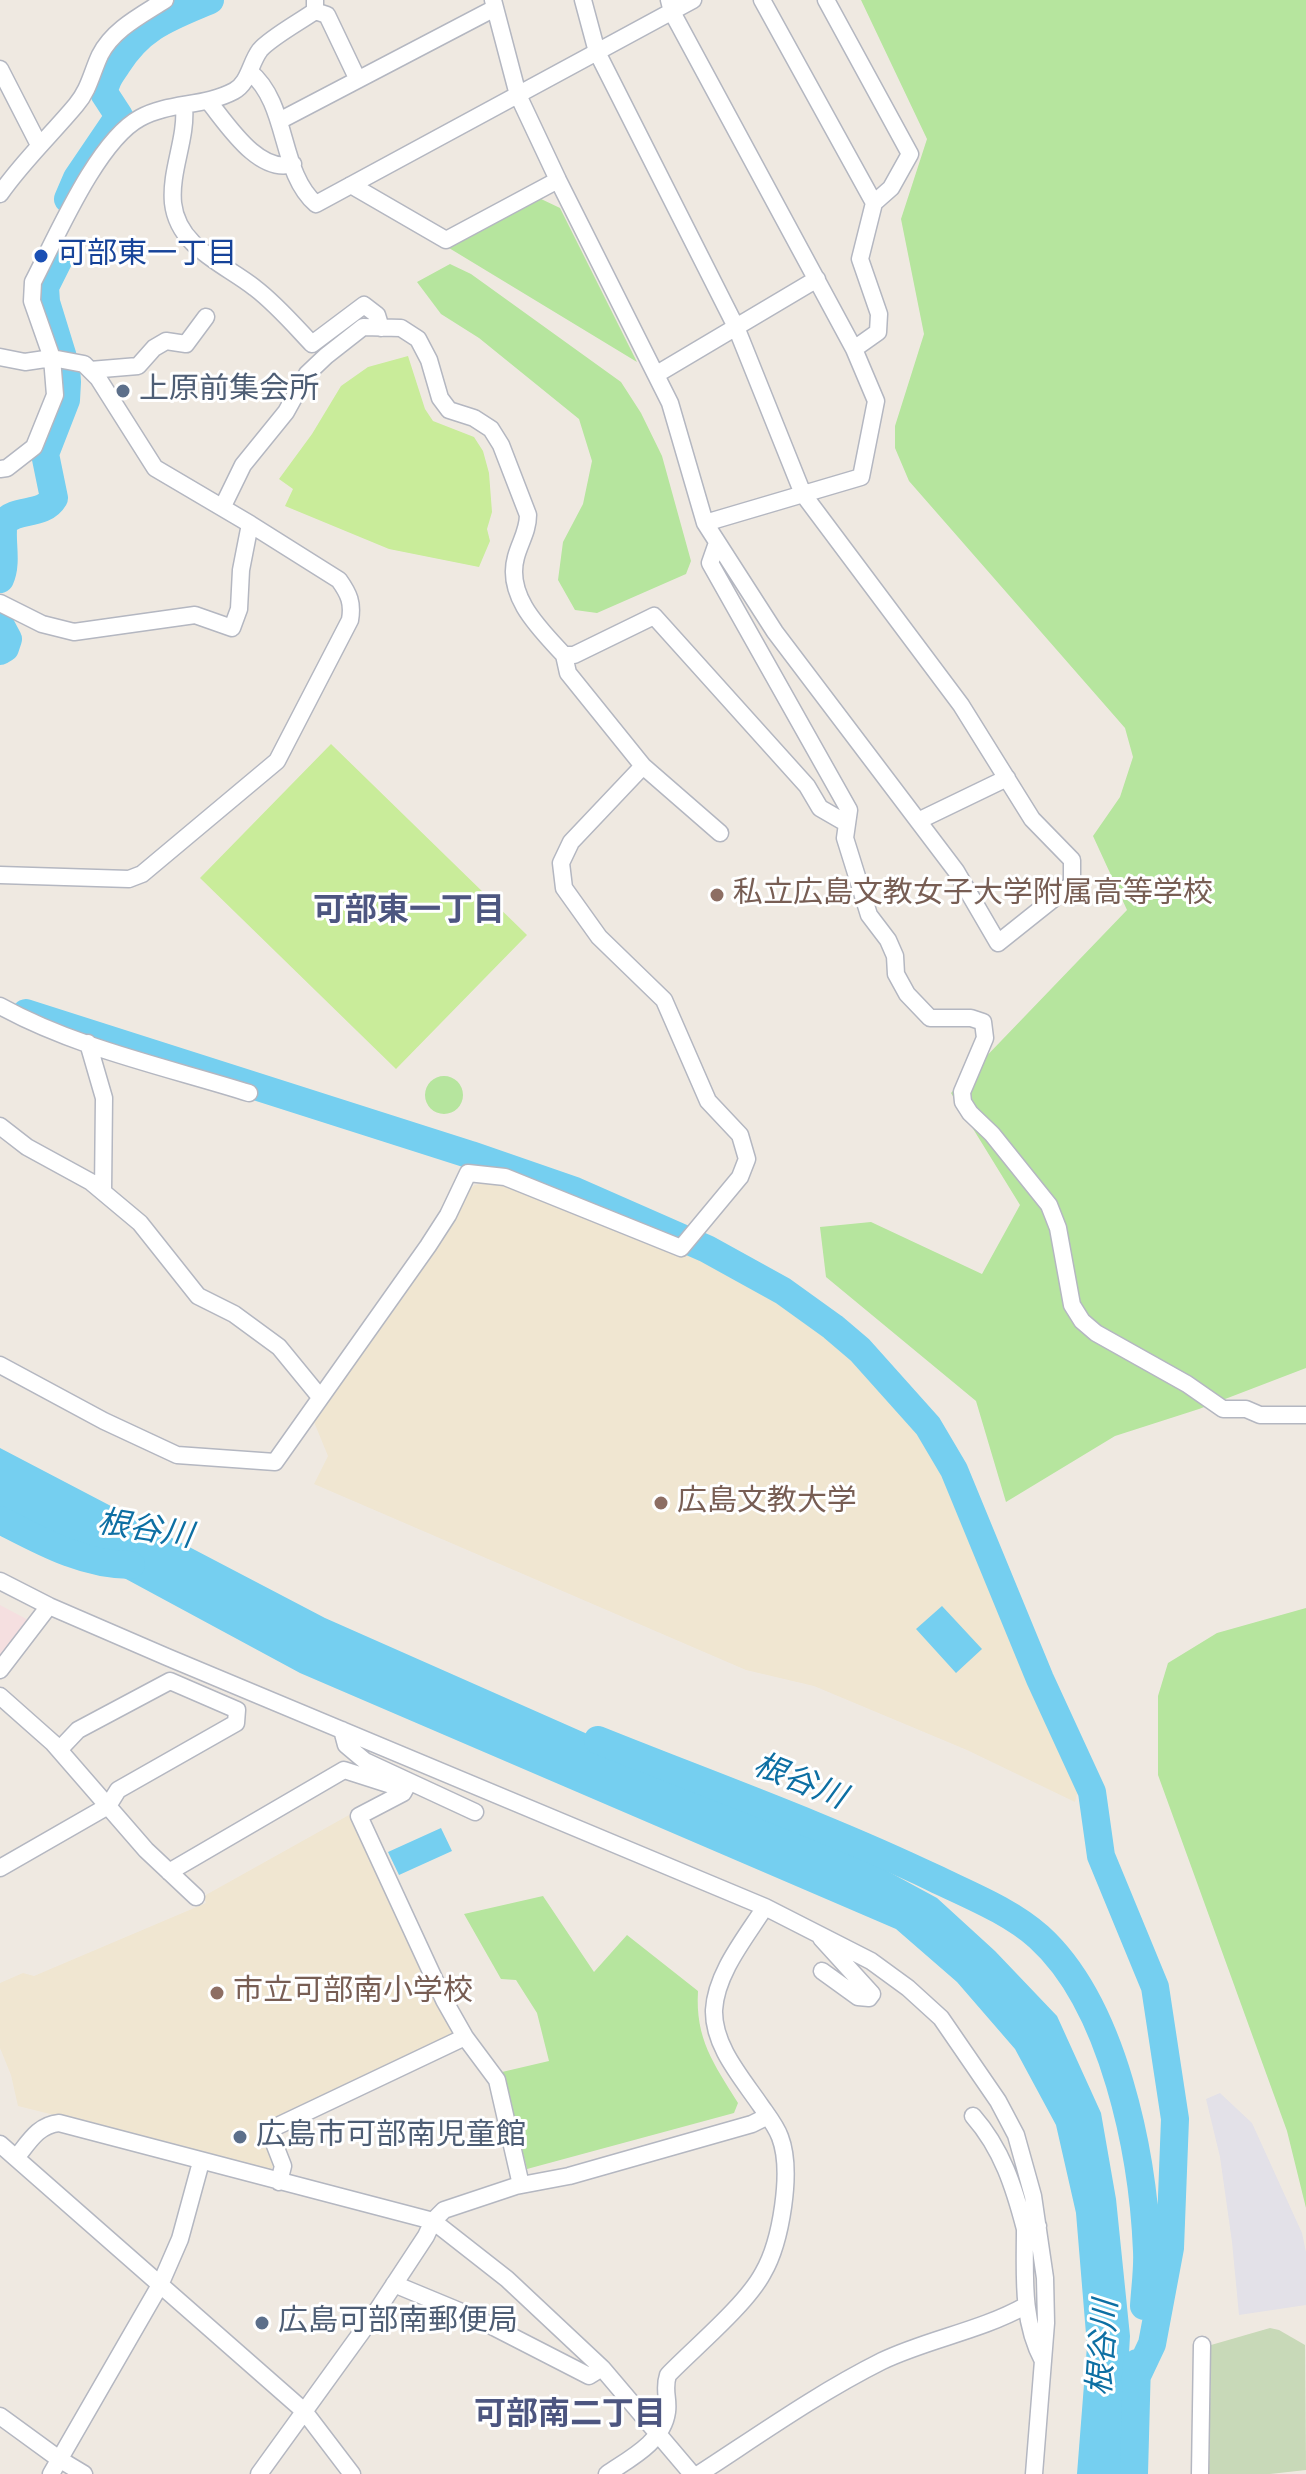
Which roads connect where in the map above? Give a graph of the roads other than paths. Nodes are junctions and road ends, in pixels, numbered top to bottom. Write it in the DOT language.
graph roads {
  1 [pos="165,0"];
  2 [pos="583,0"];
  3 [pos="693,0"];
  4 [pos="762,0"];
  5 [pos="826,0"];
  6 [pos="494,4"];
  7 [pos="315,5"];
  8 [pos="670,6"];
  9 [pos="597,52"];
  10 [pos="0,69"];
  11 [pos="250,72"];
  12 [pos="357,78"];
  13 [pos="518,95"];
  14 [pos="209,102"];
  15 [pos="184,106"];
  16 [pos="279,121"];
  17 [pos="39,145"];
  18 [pos="293,164"];
  19 [pos="558,180"];
  20 [pos="351,185"];
  21 [pos="0,194"];
  22 [pos="874,203"];
  23 [pos="817,279"];
  24 [pos="206,317"];
  25 [pos="736,327"];
  26 [pos="381,328"];
  27 [pos="854,349"];
  28 [pos="0,357"];
  29 [pos="60,358"];
  30 [pos="90,370"];
  31 [pos="657,374"];
  32 [pos="0,469"];
  33 [pos="803,494"];
  34 [pos="223,506"];
  35 [pos="705,523"];
  36 [pos="250,524"];
  37 [pos="717,543"];
  38 [pos="0,603"];
  39 [pos="564,655"];
  40 [pos="643,766"];
  41 [pos="1007,778"];
  42 [pos="920,820"];
  43 [pos="846,823"];
  44 [pos="720,833"];
  45 [pos="0,875"];
  46 [pos="0,1006"];
  47 [pos="88,1043"];
  48 [pos="249,1093"];
  49 [pos="0,1126"];
  50 [pos="103,1192"];
  51 [pos="0,1365"];
  52 [pos="320,1397"];
  53 [pos="1306,1415"];
  54 [pos="0,1581"];
  55 [pos="49,1606"];
  56 [pos="0,1670"];
  57 [pos="0,1696"];
  58 [pos="342,1730"];
  59 [pos="59,1750"];
  60 [pos="409,1782"];
  61 [pos="108,1806"];
  62 [pos="475,1812"];
  63 [pos="0,1868"];
  64 [pos="169,1872"];
  65 [pos="196,1897"];
  66 [pos="765,1907"];
  67 [pos="815,1930"];
  68 [pos="822,1971"];
  69 [pos="465,2037"];
  70 [pos="768,2116"];
  71 [pos="973,2116"];
  72 [pos="0,2144"];
  73 [pos="16,2158"];
  74 [pos="201,2162"];
  75 [pos="279,2182"];
  76 [pos="521,2185"];
  77 [pos="433,2221"];
  78 [pos="1032,2228"];
  79 [pos="394,2284"];
  80 [pos="160,2285"];
  81 [pos="1025,2306"];
  82 [pos="1202,2345"];
  83 [pos="1044,2362"];
  84 [pos="602,2368"];
  85 [pos="304,2411"];
  86 [pos="0,2416"];
  87 [pos="658,2434"];
  88 [pos="55,2467"];
  89 [pos="84,2474"];
  90 [pos="259,2474"];
  91 [pos="352,2474"];
  92 [pos="607,2474"];
  93 [pos="692,2474"];
  94 [pos="699,2474"];
  95 [pos="1034,2474"];
  96 [pos="1200,2474"];
  1 -- 17 [label="street"];
  2 -- 9 [label="street"];
  3 -- 8 [label="street"];
  4 -- 22 [label="street"];
  5 -- 22 [label="street"];
  6 -- 12 [label="street"];
  6 -- 13 [label="street"];
  7 -- 11 [label="street"];
  7 -- 12 [label="street"];
  8 -- 9 [label="street"];
  8 -- 23 [label="street"];
  9 -- 13 [label="street"];
  9 -- 25 [label="street"];
  10 -- 17 [label="street"];
  11 -- 14 [label="street"];
  11 -- 16 [label="street"];
  12 -- 16 [label="street"];
  13 -- 19 [label="street"];
  13 -- 20 [label="street"];
  14 -- 15 [label="street"];
  14 -- 18 [label="street"];
  15 -- 26 [label="street"];
  15 -- 29 [label="street"];
  16 -- 18 [label="street"];
  17 -- 21 [label="street"];
  18 -- 20 [label="street"];
  19 -- 20 [label="street"];
  19 -- 31 [label="street"];
  22 -- 27 [label="street"];
  23 -- 25 [label="street"];
  23 -- 27 [label="street"];
  24 -- 30 [label="street"];
  25 -- 31 [label="street"];
  25 -- 33 [label="street"];
  26 -- 34 [label="street"];
  26 -- 39 [label="street"];
  27 -- 33 [label="street"];
  28 -- 29 [label="street"];
  29 -- 30 [label="street"];
  29 -- 32 [label="street"];
  30 -- 34 [label="street"];
  31 -- 35 [label="street"];
  33 -- 35 [label="street"];
  33 -- 41 [label="street"];
  34 -- 36 [label="street"];
  35 -- 37 [label="street"];
  36 -- 38 [label="street"];
  36 -- 45 [label="street"];
  37 -- 42 [label="street"];
  37 -- 43 [label="street"];
  39 -- 40 [label="street"];
  39 -- 43 [label="street"];
  40 -- 44 [label="street"];
  40 -- 52 [label="street"];
  41 -- 42 [label="street"];
  41 -- 42 [label="street"];
  43 -- 53 [label="street"];
  46 -- 47 [label="street"];
  47 -- 48 [label="street"];
  47 -- 50 [label="street"];
  49 -- 50 [label="street"];
  50 -- 52 [label="street"];
  51 -- 52 [label="street"];
  54 -- 55 [label="street"];
  55 -- 56 [label="street"];
  55 -- 58 [label="street"];
  57 -- 59 [label="street"];
  58 -- 60 [label="street"];
  58 -- 66 [label="street"];
  59 -- 61 [label="street"];
  59 -- 61 [label="street"];
  60 -- 62 [label="street"];
  60 -- 64 [label="street"];
  60 -- 69 [label="street"];
  61 -- 63 [label="street"];
  61 -- 64 [label="street"];
  64 -- 65 [label="street"];
  66 -- 67 [label="street"];
  66 -- 70 [label="street"];
  67 -- 68 [label="street"];
  67 -- 78 [label="street"];
  69 -- 75 [label="street"];
  69 -- 76 [label="street"];
  70 -- 76 [label="street"];
  70 -- 87 [label="street"];
  71 -- 78 [label="street"];
  72 -- 73 [label="street"];
  73 -- 74 [label="street"];
  73 -- 80 [label="street"];
  74 -- 75 [label="street"];
  74 -- 80 [label="street"];
  75 -- 77 [label="street"];
  76 -- 77 [label="street"];
  77 -- 79 [label="street"];
  77 -- 84 [label="street"];
  78 -- 81 [label="street"];
  78 -- 83 [label="street"];
  79 -- 84 [label="street"];
  79 -- 85 [label="street"];
  80 -- 85 [label="street"];
  80 -- 88 [label="street"];
  81 -- 83 [label="street"];
  81 -- 94 [label="street"];
  82 -- 96 [label="street"];
  83 -- 95 [label="street"];
  84 -- 87 [label="street"];
  85 -- 90 [label="street"];
  85 -- 91 [label="street"];
  86 -- 88 [label="street"];
  87 -- 92 [label="street"];
  87 -- 93 [label="street"];
  88 -- 89 [label="street"];
}
